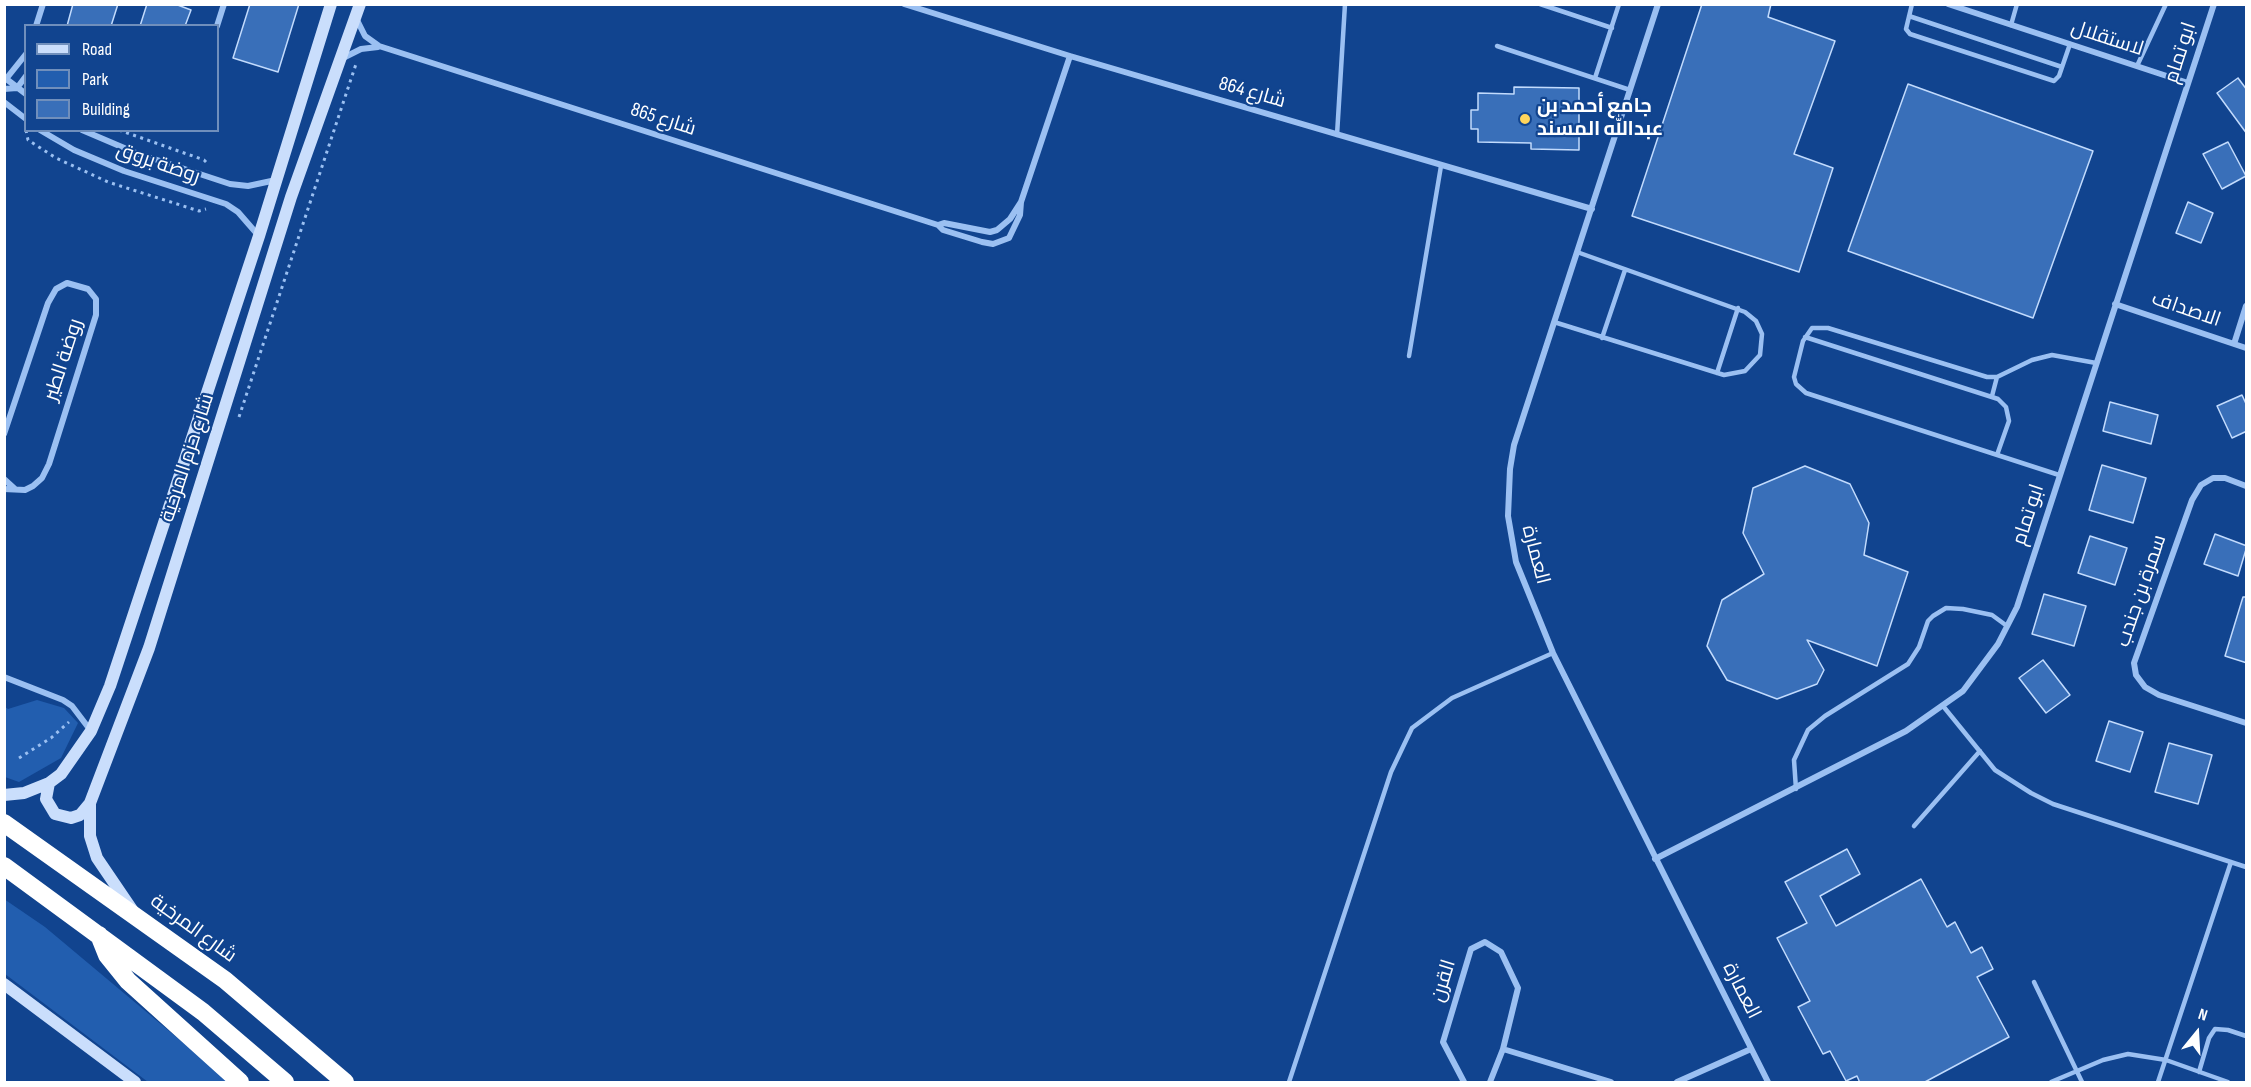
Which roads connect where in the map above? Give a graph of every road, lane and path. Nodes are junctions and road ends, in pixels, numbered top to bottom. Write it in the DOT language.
graph roads {
  1 [pos="43,4"];
  2 [pos="224,4"];
  3 [pos="331,4"];
  4 [pos="904,4"];
  5 [pos="1345,4"];
  6 [pos="1540,4"];
  7 [pos="1619,4"];
  8 [pos="1658,4"];
  9 [pos="1912,4"];
  10 [pos="1948,4"];
  11 [pos="2017,4"];
  12 [pos="2166,4"];
  13 [pos="2214,4"];
  14 [pos="358,10"];
  15 [pos="1909,16"];
  16 [pos="37,24"];
  17 [pos="218,24"];
  18 [pos="2011,25"];
  19 [pos="1612,28"];
  20 [pos="2070,44"];
  21 [pos="379,46"];
  22 [pos="1497,46"];
  23 [pos="361,49"];
  24 [pos="24,56"];
  25 [pos="1070,56"];
  26 [pos="339,62"];
  27 [pos="2137,66"];
  28 [pos="2062,67"];
  29 [pos="1595,78"];
  30 [pos="5,79"];
  31 [pos="24,79"];
  32 [pos="2188,83"];
  33 [pos="17,88"];
  34 [pos="4,89"];
  35 [pos="1630,90"];
  36 [pos="24,93"];
  37 [pos="4,102"];
  38 [pos="24,117"];
  39 [pos="26,132"];
  40 [pos="43,132"];
  41 [pos="87,132"];
  42 [pos="125,132"];
  43 [pos="1337,135"];
  44 [pos="1441,166"];
  45 [pos="213,169"];
  46 [pos="277,180"];
  47 [pos="1021,202"];
  48 [pos="211,208"];
  49 [pos="1592,209"];
  50 [pos="938,225"];
  51 [pos="259,236"];
  52 [pos="1576,252"];
  53 [pos="1625,270"];
  54 [pos="2115,304"];
  55 [pos="2247,306"];
  56 [pos="1738,309"];
  57 [pos="1554,322"];
  58 [pos="1805,336"];
  59 [pos="1602,338"];
  60 [pos="2234,344"];
  61 [pos="2247,348"];
  62 [pos="1409,356"];
  63 [pos="2096,363"];
  64 [pos="1717,373"];
  65 [pos="1997,377"];
  66 [pos="1992,396"];
  67 [pos="237,421"];
  68 [pos="4,434"];
  69 [pos="1997,455"];
  70 [pos="2059,475"];
  71 [pos="4,479"];
  72 [pos="2247,486"];
  73 [pos="4,489"];
  74 [pos="16,490"];
  75 [pos="2007,626"];
  76 [pos="1553,653"];
  77 [pos="4,677"];
  78 [pos="1943,706"];
  79 [pos="78,715"];
  80 [pos="2247,723"];
  81 [pos="91,731"];
  82 [pos="1980,751"];
  83 [pos="19,758"];
  84 [pos="49,783"];
  85 [pos="1796,789"];
  86 [pos="4,795"];
  87 [pos="90,803"];
  88 [pos="4,823"];
  89 [pos="1914,826"];
  90 [pos="1655,859"];
  91 [pos="2231,862"];
  92 [pos="4,866"];
  93 [pos="2247,867"];
  94 [pos="135,915"];
  95 [pos="98,934"];
  96 [pos="2034,982"];
  97 [pos="4,984"];
  98 [pos="2247,1036"];
  99 [pos="1503,1048"];
  100 [pos="1751,1048"];
  101 [pos="2166,1060"];
  102 [pos="2077,1070"];
  103 [pos="2199,1072"];
  104 [pos="135,1083"];
  105 [pos="240,1083"];
  106 [pos="285,1083"];
  107 [pos="345,1083"];
  108 [pos="1289,1083"];
  109 [pos="1464,1083"];
  110 [pos="1490,1083"];
  111 [pos="1611,1083"];
  112 [pos="1677,1083"];
  113 [pos="1768,1083"];
  114 [pos="2050,1083"];
  115 [pos="2082,1083"];
  116 [pos="2158,1083"];
  117 [pos="2228,1083"];
  1 -- 16 [label="street"];
  2 -- 17 [label="street"];
  3 -- 46 [label="street, شارع حزم المرخية"];
  4 -- 25 [label="street, شارع 864"];
  5 -- 43 [label="lane"];
  6 -- 19 [label="lane"];
  7 -- 19 [label="lane"];
  8 -- 35 [label="street, العمارة"];
  9 -- 15 [label="lane"];
  10 -- 18 [label="street, لاستقلال"];
  11 -- 18 [label="lane"];
  12 -- 27 [label="lane"];
  13 -- 32 [label="street, ابو تمام"];
  14 -- 21 [label="street"];
  14 -- 26 [label="street, شارع حزم المرخية"];
  15 -- 28 [label="lane"];
  15 -- 28 [label="lane"];
  18 -- 20 [label="street, لاستقلال"];
  19 -- 29 [label="lane"];
  20 -- 27 [label="street, لاستقلال"];
  20 -- 28 [label="lane"];
  21 -- 23 [label="street, شارع 865"];
  21 -- 50 [label="street, شارع 865"];
  22 -- 29 [label="lane"];
  23 -- 26 [label="street, شارع 865"];
  23 -- 67 [label="path"];
  24 -- 30 [label="street"];
  25 -- 43 [label="street, شارع 864"];
  25 -- 47 [label="street, شارع 865"];
  26 -- 87 [label="street, شارع حزم المرخية"];
  27 -- 32 [label="street, لاستقلال"];
  29 -- 35 [label="lane"];
  30 -- 33 [label="street"];
  31 -- 33 [label="street"];
  32 -- 54 [label="street, ابو تمام"];
  33 -- 34 [label="street"];
  33 -- 36 [label="street"];
  35 -- 49 [label="street, العمارة"];
  37 -- 38 [label="street"];
  39 -- 48 [label="path"];
  40 -- 51 [label="street, روضة بروق"];
  41 -- 46 [label="street, روضة بروق"];
  42 -- 45 [label="path"];
  43 -- 44 [label="street, شارع 864"];
  44 -- 49 [label="street, شارع 864"];
  44 -- 62 [label="lane"];
  46 -- 51 [label="street, شارع حزم المرخية"];
  47 -- 50 [label="street, شارع 865"];
  47 -- 50 [label="street, شارع 865"];
  49 -- 52 [label="street, العمارة"];
  51 -- 81 [label="street, شارع حزم المرخية"];
  52 -- 53 [label="lane"];
  52 -- 57 [label="street, العمارة"];
  53 -- 56 [label="lane"];
  53 -- 59 [label="lane"];
  54 -- 60 [label="street, الاصداف"];
  54 -- 63 [label="street, ابو تمام"];
  55 -- 60 [label="street"];
  56 -- 64 [label="lane"];
  56 -- 64 [label="lane"];
  57 -- 59 [label="lane"];
  57 -- 76 [label="street, العمارة"];
  58 -- 65 [label="lane"];
  58 -- 66 [label="lane"];
  58 -- 69 [label="lane"];
  59 -- 64 [label="lane"];
  60 -- 61 [label="street, الاصداف"];
  63 -- 65 [label="lane"];
  63 -- 70 [label="street, ابو تمام"];
  65 -- 66 [label="lane"];
  66 -- 69 [label="lane"];
  68 -- 74 [label="street, روضة الطير"];
  69 -- 70 [label="lane"];
  70 -- 75 [label="street, ابو تمام"];
  71 -- 74 [label="street"];
  72 -- 80 [label="street, سمرة بن جندب"];
  73 -- 74 [label="street"];
  75 -- 78 [label="street, ابو تمام"];
  75 -- 85 [label="lane"];
  76 -- 90 [label="street, العمارة"];
  76 -- 108 [label="lane"];
  77 -- 79 [label="street"];
  78 -- 82 [label="lane"];
  78 -- 85 [label="street, ابو تمام"];
  79 -- 81 [label="street"];
  79 -- 83 [label="path"];
  81 -- 84 [label="street, شارع حزم المرخية"];
  82 -- 89 [label="lane"];
  82 -- 91 [label="lane"];
  84 -- 86 [label="street, شارع حزم المرخية"];
  84 -- 87 [label="street"];
  85 -- 90 [label="street, ابو تمام"];
  87 -- 94 [label="street, شارع حزم المرخية"];
  88 -- 94 [label="highway, شارع المرخية"];
  90 -- 100 [label="street, العمارة"];
  91 -- 93 [label="lane"];
  91 -- 101 [label="lane"];
  92 -- 95 [label="highway"];
  94 -- 107 [label="highway, شارع المرخية"];
  95 -- 105 [label="highway"];
  95 -- 106 [label="highway"];
  96 -- 102 [label="lane"];
  97 -- 104 [label="street"];
  98 -- 103 [label="lane"];
  99 -- 109 [label="street, القرن"];
  99 -- 110 [label="street, القرن"];
  99 -- 111 [label="street"];
  100 -- 112 [label="street"];
  100 -- 113 [label="street, العمارة"];
  101 -- 102 [label="lane"];
  101 -- 103 [label="lane"];
  101 -- 116 [label="lane"];
  102 -- 114 [label="lane"];
  102 -- 115 [label="lane"];
  103 -- 117 [label="lane"];
}
